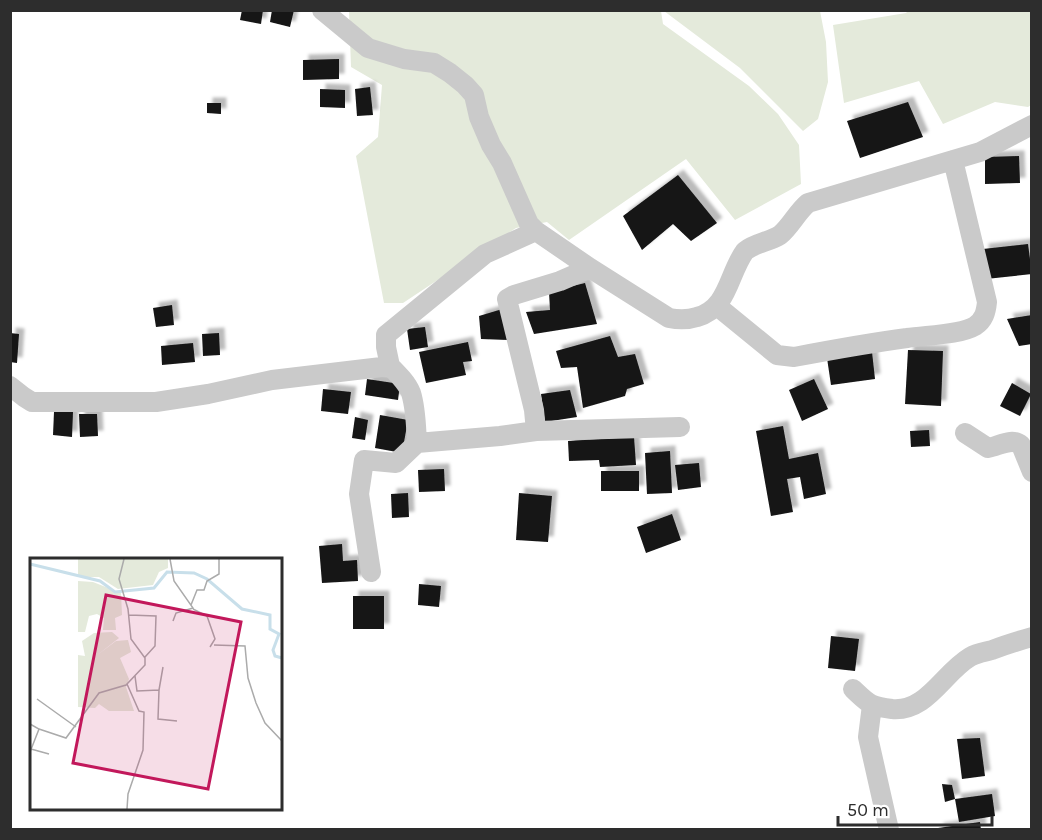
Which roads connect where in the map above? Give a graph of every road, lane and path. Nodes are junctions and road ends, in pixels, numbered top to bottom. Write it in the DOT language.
graph roads {
  1 [pos="322,10"];
  2 [pos="1032,125"];
  3 [pos="953,160"];
  4 [pos="536,231"];
  5 [pos="590,268"];
  6 [pos="717,306"];
  7 [pos="390,366"];
  8 [pos="10,386"];
  9 [pos="680,427"];
  10 [pos="536,431"];
  11 [pos="965,433"];
  12 [pos="417,442"];
  13 [pos="1032,471"];
  14 [pos="371,572"];
  15 [pos="1032,637"];
  16 [pos="853,688"];
  17 [pos="872,705"];
  18 [pos="889,830"];
  1 -- 4 [label="street"];
  2 -- 3 [label="street"];
  3 -- 6 [label="street"];
  3 -- 6 [label="street"];
  4 -- 5 [label="street"];
  4 -- 7 [label="street"];
  5 -- 6 [label="street"];
  5 -- 10 [label="street"];
  7 -- 8 [label="street"];
  7 -- 12 [label="street"];
  9 -- 10 [label="street"];
  10 -- 12 [label="street"];
  11 -- 13 [label="street"];
  12 -- 14 [label="street"];
  15 -- 17 [label="street"];
  16 -- 17 [label="street"];
  17 -- 18 [label="street"];
}
